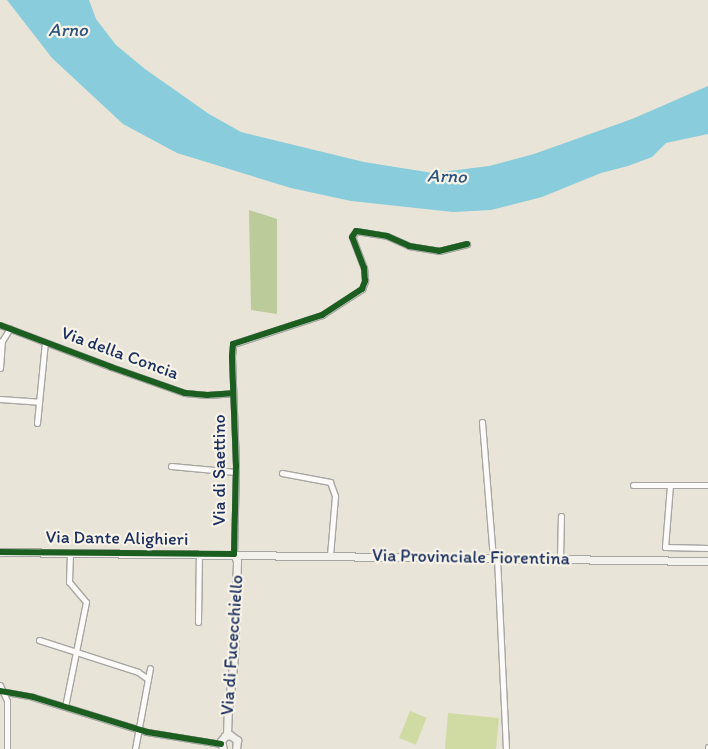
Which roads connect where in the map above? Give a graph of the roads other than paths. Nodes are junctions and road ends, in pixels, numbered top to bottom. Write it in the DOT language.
graph roads {
  1 [pos="467,244"];
  2 [pos="0,325"];
  3 [pos="10,328"];
  4 [pos="45,342"];
  5 [pos="0,368"];
  6 [pos="233,393"];
  7 [pos="0,399"];
  8 [pos="39,402"];
  9 [pos="37,422"];
  10 [pos="482,422"];
  11 [pos="171,466"];
  12 [pos="236,472"];
  13 [pos="282,473"];
  14 [pos="633,485"];
  15 [pos="670,485"];
  16 [pos="708,486"];
  17 [pos="561,516"];
  18 [pos="665,547"];
  19 [pos="708,548"];
  20 [pos="0,552"];
  21 [pos="70,553"];
  22 [pos="199,554"];
  23 [pos="234,554"];
  24 [pos="330,556"];
  25 [pos="495,558"];
  26 [pos="560,559"];
  27 [pos="665,560"];
  28 [pos="708,561"];
  29 [pos="198,622"];
  30 [pos="40,640"];
  31 [pos="77,653"];
  32 [pos="150,668"];
  33 [pos="148,679"];
  34 [pos="0,685"];
  35 [pos="2,691"];
  36 [pos="65,707"];
  37 [pos="139,730"];
  38 [pos="227,735"];
  39 [pos="222,746"];
  40 [pos="7,749"];
  41 [pos="135,749"];
  42 [pos="236,749"];
  43 [pos="506,749"];
  1 -- 6 [label="street, Via di Saettino"];
  2 -- 3 [label="street, Via della Concia"];
  3 -- 4 [label="street, Via della Concia"];
  3 -- 5 [label="street"];
  4 -- 6 [label="street, Via della Concia"];
  4 -- 8 [label="street"];
  6 -- 12 [label="street, Via di Saettino"];
  7 -- 8 [label="street"];
  8 -- 9 [label="street"];
  10 -- 25 [label="street"];
  11 -- 12 [label="street"];
  12 -- 23 [label="street, Via di Saettino"];
  13 -- 24 [label="street"];
  14 -- 15 [label="street"];
  15 -- 16 [label="street"];
  15 -- 18 [label="street"];
  17 -- 26 [label="street"];
  18 -- 19 [label="street"];
  18 -- 27 [label="street"];
  20 -- 21 [label="main road, Via Dante Alighieri"];
  21 -- 22 [label="main road, Via Dante Alighieri"];
  21 -- 31 [label="street"];
  22 -- 23 [label="main road, Via Dante Alighieri"];
  22 -- 29 [label="street"];
  23 -- 24 [label="main road, Via Provinciale Fiorentina"];
  23 -- 38 [label="main road, Via di Fucecchiello"];
  24 -- 25 [label="main road, Via Provinciale Fiorentina"];
  25 -- 26 [label="main road, Via Provinciale Fiorentina"];
  25 -- 43 [label="street"];
  26 -- 27 [label="main road, Via Provinciale Fiorentina"];
  27 -- 28 [label="main road, Via Provinciale Fiorentina"];
  30 -- 31 [label="street"];
  31 -- 33 [label="street"];
  31 -- 36 [label="street"];
  32 -- 33 [label="street"];
  33 -- 37 [label="street"];
  34 -- 35 [label="street"];
  35 -- 36 [label="street"];
  35 -- 40 [label="street"];
  36 -- 37 [label="street"];
  37 -- 39 [label="street"];
  37 -- 41 [label="street"];
  38 -- 39 [label="main road, Via di Fucecchiello"];
  38 -- 42 [label="main road, Via di Fucecchiello"];
}
